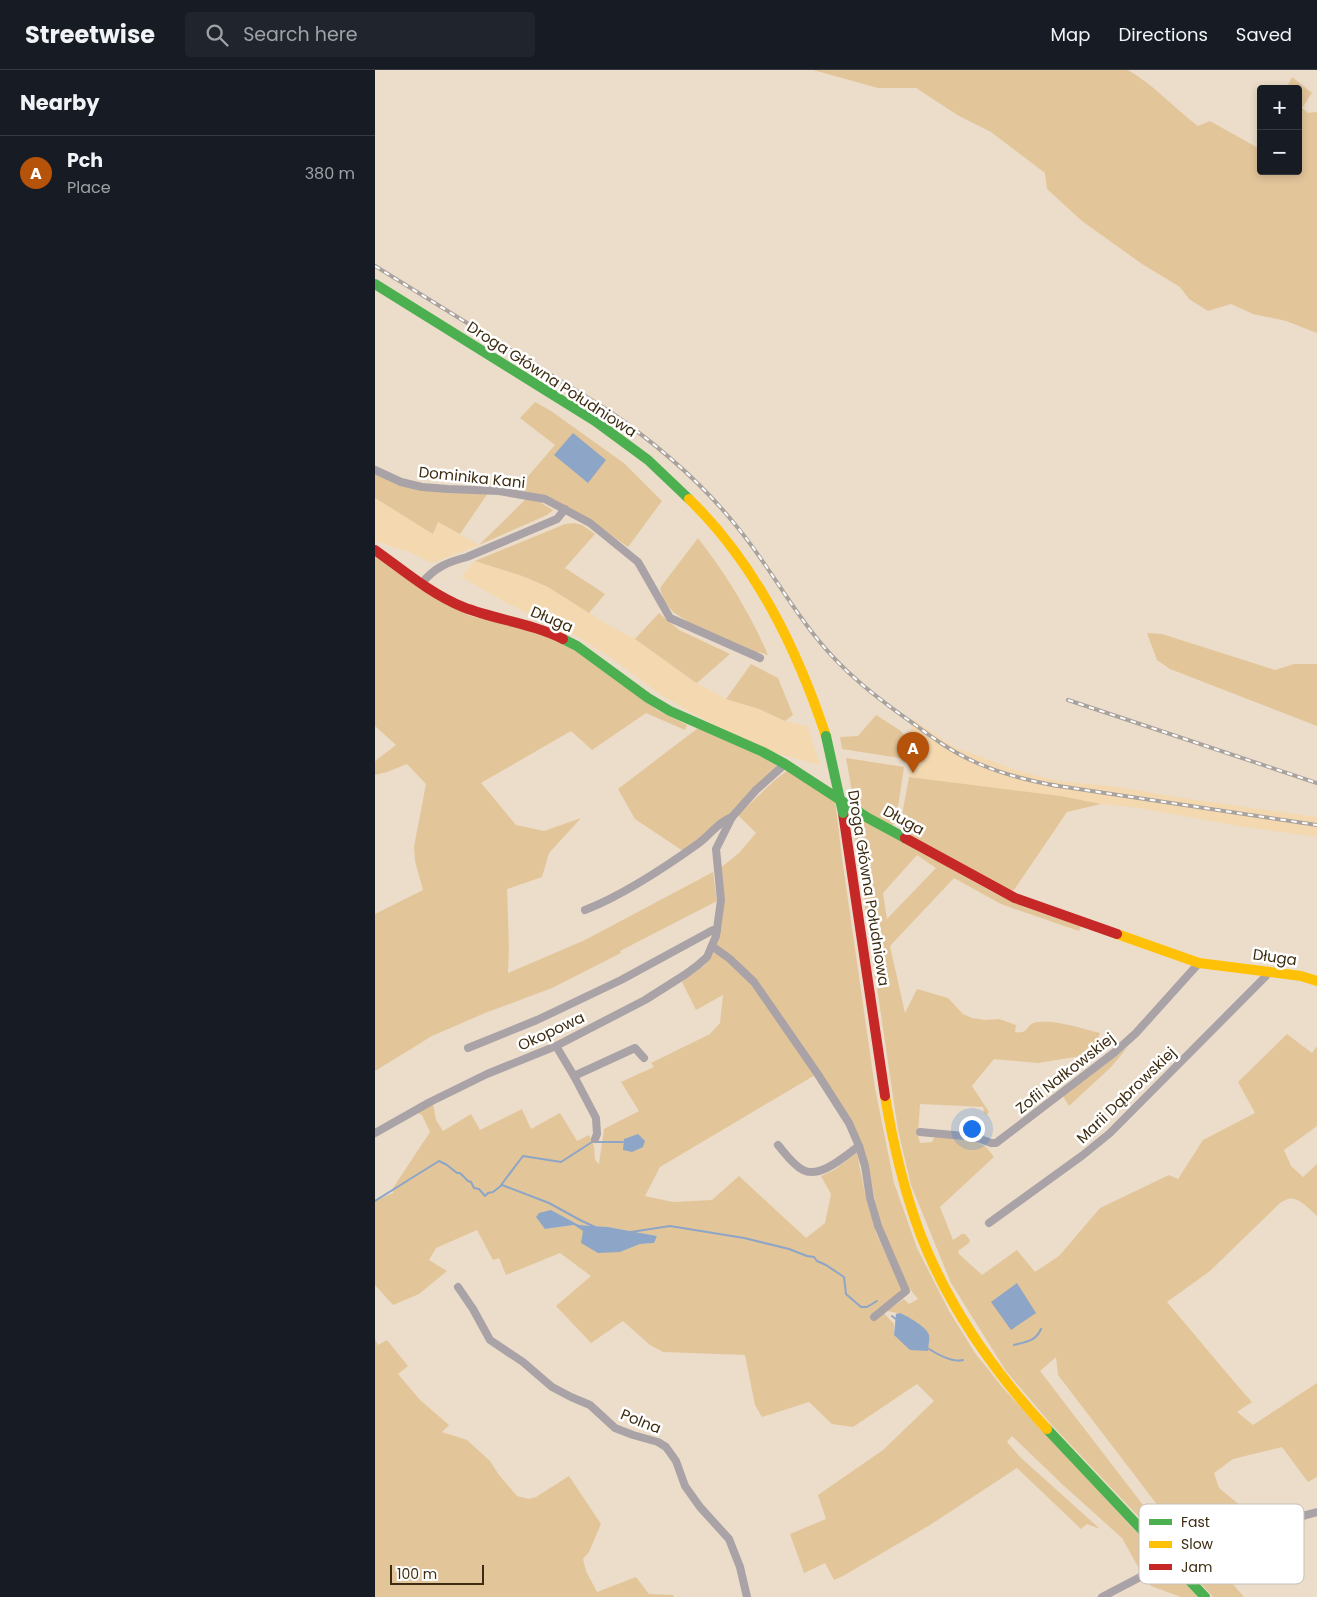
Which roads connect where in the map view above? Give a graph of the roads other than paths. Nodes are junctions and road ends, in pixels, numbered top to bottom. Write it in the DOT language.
graph roads {
  1 [pos="375,284"];
  2 [pos="375,470"];
  3 [pos="565,509"];
  4 [pos="375,550"];
  5 [pos="423,583"];
  6 [pos="760,658"];
  7 [pos="785,764"];
  8 [pos="732,817"];
  9 [pos="585,910"];
  10 [pos="717,930"];
  11 [pos="711,946"];
  12 [pos="1199,963"];
  13 [pos="1268,971"];
  14 [pos="1317,981"];
  15 [pos="556,1046"];
  16 [pos="468,1048"];
  17 [pos="644,1058"];
  18 [pos="575,1076"];
  19 [pos="920,1132"];
  20 [pos="375,1133"];
  21 [pos="595,1138"];
  22 [pos="778,1145"];
  23 [pos="859,1146"];
  24 [pos="989,1223"];
  25 [pos="457,1287"];
  26 [pos="874,1317"];
  27 [pos="1317,1512"];
  28 [pos="1304,1515"];
  29 [pos="1139,1526"];
  30 [pos="1139,1578"];
  31 [pos="1193,1584"];
  32 [pos="747,1597"];
  33 [pos="1102,1597"];
  34 [pos="1205,1597"];
  1 -- 29 [label="main road, Droga Główna Południowa, bridge"];
  2 -- 3 [label="street, Dominika Kani"];
  3 -- 5 [label="street"];
  3 -- 6 [label="street, Dominika Kani"];
  4 -- 5 [label="main road, Długa"];
  5 -- 7 [label="main road, Długa"];
  7 -- 8 [label="street, Okopowa"];
  7 -- 12 [label="main road, Długa"];
  8 -- 9 [label="street, Okopowa"];
  8 -- 10 [label="street, Okopowa"];
  10 -- 11 [label="street, Okopowa"];
  10 -- 16 [label="street, Okopowa"];
  11 -- 15 [label="street, Okopowa"];
  11 -- 23 [label="street"];
  12 -- 13 [label="main road, Długa"];
  12 -- 19 [label="street, Zofii Nałkowskiej"];
  13 -- 14 [label="main road, Długa"];
  13 -- 24 [label="street, Marii Dąbrowskiej"];
  15 -- 18 [label="street"];
  15 -- 20 [label="street, Okopowa"];
  17 -- 18 [label="street"];
  18 -- 21 [label="street"];
  22 -- 23 [label="street"];
  23 -- 26 [label="street"];
  25 -- 32 [label="street, Polna"];
  27 -- 28 [label="street"];
  30 -- 33 [label="street"];
  31 -- 34 [label="main road, Droga Główna Południowa"];
}
